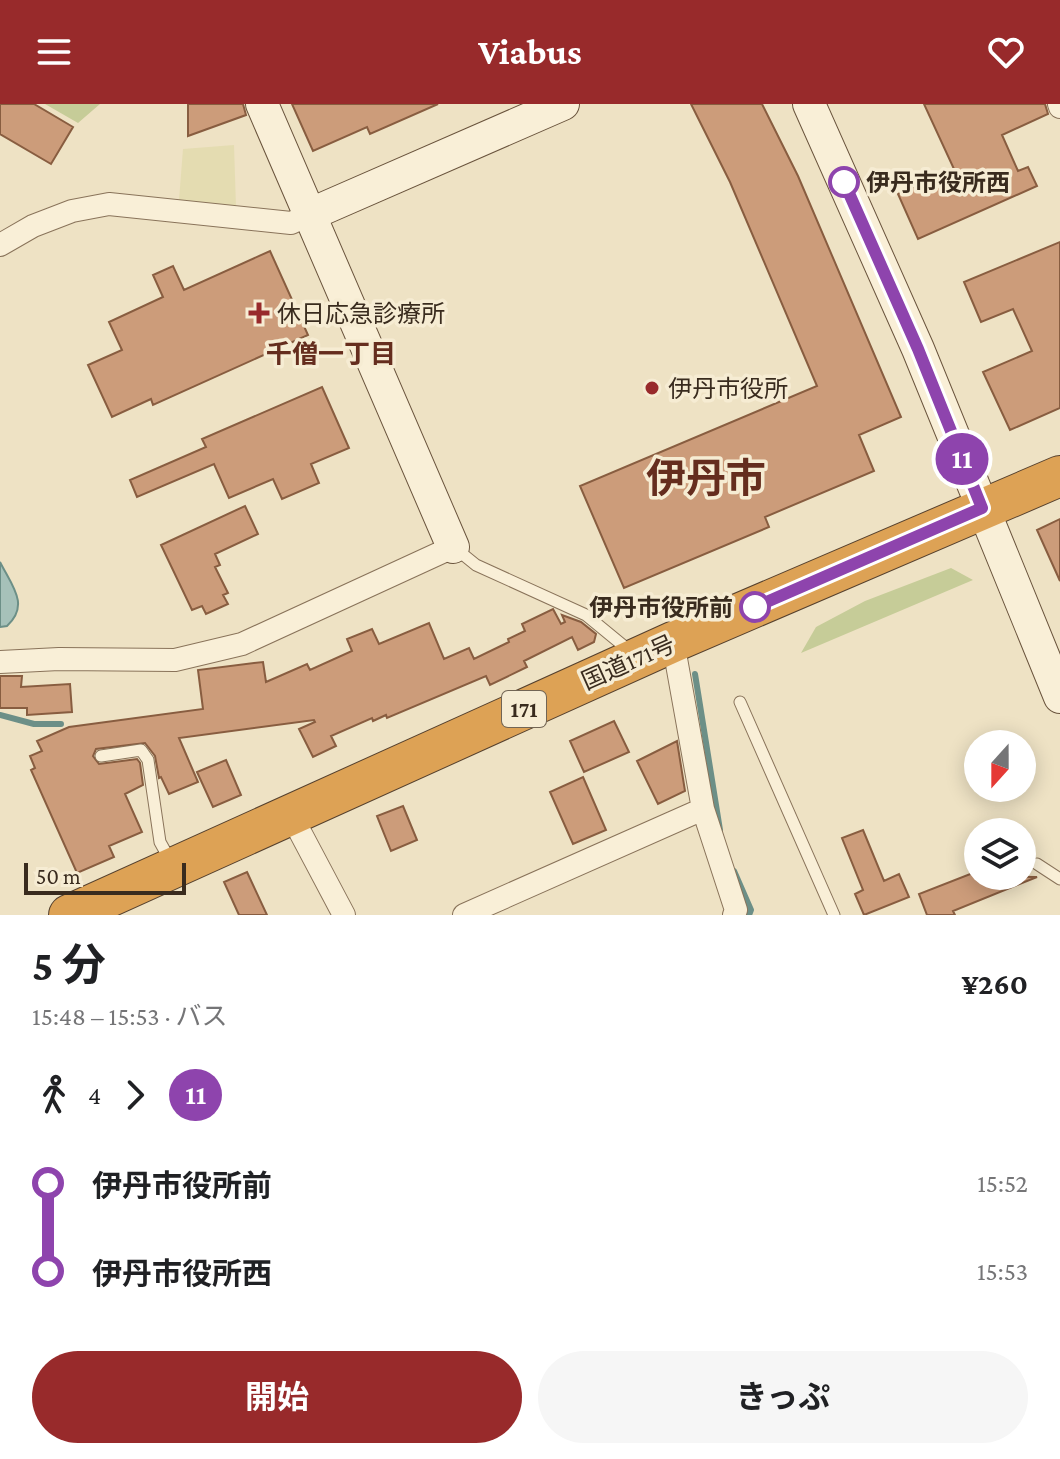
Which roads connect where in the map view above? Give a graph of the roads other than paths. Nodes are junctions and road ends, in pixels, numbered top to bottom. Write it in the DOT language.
graph roads {
  1 [pos="262,104"];
  2 [pos="563,104"];
  3 [pos="809,104"];
  4 [pos="311,214"];
  5 [pos="0,245"];
  6 [pos="1060,476"];
  7 [pos="982,508"];
  8 [pos="453,547"];
  9 [pos="673,642"];
  10 [pos="638,658"];
  11 [pos="0,662"];
  12 [pos="1060,697"];
  13 [pos="740,702"];
  14 [pos="101,756"];
  15 [pos="703,809"];
  16 [pos="290,813"];
  17 [pos="1037,864"];
  18 [pos="174,868"];
  19 [pos="1060,879"];
  20 [pos="69,915"];
  21 [pos="344,915"];
  22 [pos="464,915"];
  23 [pos="734,915"];
  24 [pos="834,915"];
  1 -- 4 [label="street"];
  2 -- 4 [label="street"];
  3 -- 7 [label="street"];
  4 -- 5 [label="street"];
  4 -- 8 [label="street"];
  6 -- 7 [label="highway, 国道171号 / 171"];
  7 -- 9 [label="highway, 国道171号 / 171"];
  7 -- 12 [label="street"];
  8 -- 10 [label="lane"];
  8 -- 11 [label="street"];
  9 -- 10 [label="highway, 国道171号 / 171"];
  9 -- 15 [label="street"];
  10 -- 16 [label="highway, 国道171号 / 171"];
  13 -- 24 [label="lane"];
  14 -- 18 [label="lane"];
  15 -- 22 [label="street"];
  15 -- 23 [label="street"];
  16 -- 18 [label="highway, 国道171号 / 171"];
  16 -- 21 [label="street"];
  17 -- 19 [label="lane"];
  18 -- 20 [label="highway, 国道171号 / 171"];
}
